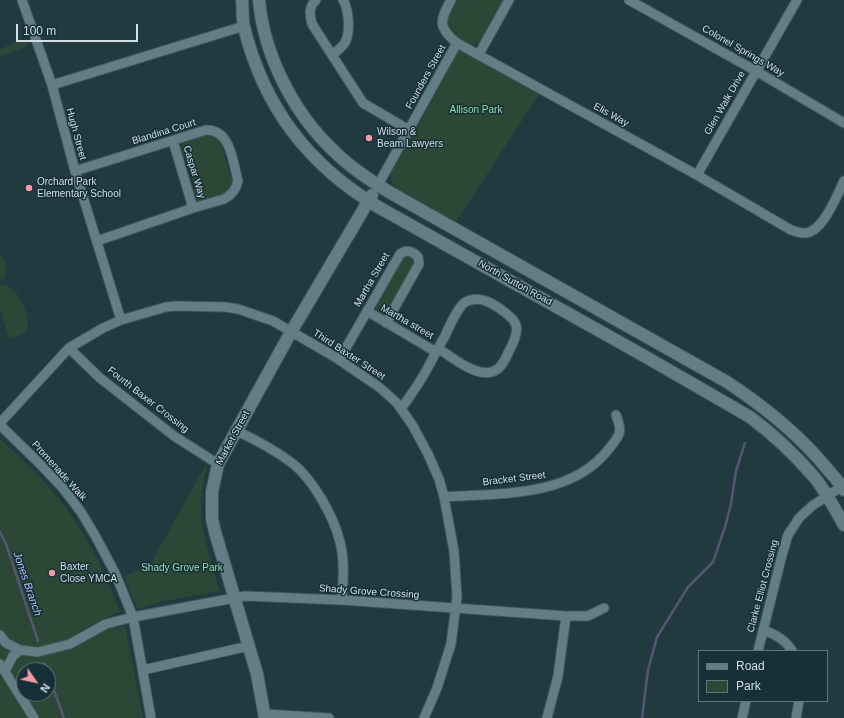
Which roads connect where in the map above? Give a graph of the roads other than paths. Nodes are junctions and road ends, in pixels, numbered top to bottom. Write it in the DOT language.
graph roads {
  1 [pos="22,0"];
  2 [pos="242,0"];
  3 [pos="259,0"];
  4 [pos="316,0"];
  5 [pos="343,0"];
  6 [pos="451,0"];
  7 [pos="509,0"];
  8 [pos="629,0"];
  9 [pos="797,0"];
  10 [pos="244,26"];
  11 [pos="457,43"];
  12 [pos="479,54"];
  13 [pos="332,55"];
  14 [pos="756,71"];
  15 [pos="52,85"];
  16 [pos="844,123"];
  17 [pos="409,130"];
  18 [pos="173,141"];
  19 [pos="75,171"];
  20 [pos="697,175"];
  21 [pos="844,181"];
  22 [pos="378,185"];
  23 [pos="369,201"];
  24 [pos="193,208"];
  25 [pos="97,241"];
  26 [pos="367,311"];
  27 [pos="121,320"];
  28 [pos="386,323"];
  29 [pos="291,332"];
  30 [pos="68,348"];
  31 [pos="437,350"];
  32 [pos="339,360"];
  33 [pos="401,409"];
  34 [pos="616,415"];
  35 [pos="0,424"];
  36 [pos="237,431"];
  37 [pos="218,464"];
  38 [pos="843,488"];
  39 [pos="444,497"];
  40 [pos="828,497"];
  41 [pos="844,525"];
  42 [pos="234,597"];
  43 [pos="342,600"];
  44 [pos="456,608"];
  45 [pos="604,608"];
  46 [pos="566,616"];
  47 [pos="133,617"];
  48 [pos="763,630"];
  49 [pos="0,635"];
  50 [pos="249,646"];
  51 [pos="20,650"];
  52 [pos="758,650"];
  53 [pos="791,650"];
  54 [pos="2,668"];
  55 [pos="143,670"];
  56 [pos="746,702"];
  57 [pos="799,702"];
  58 [pos="265,716"];
  59 [pos="34,718"];
  60 [pos="152,718"];
  61 [pos="329,718"];
  62 [pos="424,718"];
  63 [pos="547,718"];
  64 [pos="742,718"];
  65 [pos="796,718"];
  1 -- 15 [label="street, Hugh Street"];
  2 -- 10 [label="main road, North Sutton Road"];
  3 -- 22 [label="main road, North Sutton Road"];
  4 -- 13 [label="street"];
  5 -- 13 [label="street"];
  6 -- 11 [label="street, Elis Way"];
  7 -- 12 [label="street"];
  8 -- 14 [label="street, Colonel Springs Way"];
  9 -- 14 [label="street, Glen Walk Drive"];
  10 -- 15 [label="street"];
  10 -- 23 [label="main road, North Sutton Road"];
  11 -- 12 [label="street, Elis Way"];
  11 -- 17 [label="street, Founders Street"];
  12 -- 20 [label="street, Elis Way"];
  13 -- 17 [label="street"];
  14 -- 16 [label="street, Colonel Springs Way"];
  14 -- 20 [label="street, Glen Walk Drive"];
  15 -- 19 [label="street, Hugh Street"];
  17 -- 22 [label="street, Founders Street"];
  18 -- 19 [label="street, Blandina Court"];
  18 -- 24 [label="street, Caspar Way"];
  18 -- 24 [label="street, Blandina Court"];
  19 -- 25 [label="street, Hugh Street"];
  20 -- 21 [label="street, Elis Way"];
  22 -- 23 [label="main road, Market Street"];
  22 -- 38 [label="main road, North Sutton Road"];
  23 -- 29 [label="main road, Market Street"];
  23 -- 40 [label="main road, North Sutton Road"];
  24 -- 25 [label="street, Blandina Court"];
  25 -- 27 [label="street, Hugh Street"];
  26 -- 28 [label="street, Martha street"];
  26 -- 28 [label="street, Martha Street"];
  26 -- 32 [label="street, Martha Street"];
  27 -- 29 [label="street, Third Baxter Street"];
  27 -- 30 [label="street, Third Baxter Street"];
  28 -- 31 [label="street, Martha street"];
  29 -- 32 [label="street, Third Baxter Street"];
  29 -- 36 [label="main road, Market Street"];
  30 -- 35 [label="street, Third Baxter Street"];
  30 -- 37 [label="street, Fourth Baxer Crossing"];
  31 -- 31 [label="street"];
  31 -- 33 [label="street"];
  32 -- 33 [label="street, Third Baxter Street"];
  33 -- 39 [label="street, Third Baxter Street"];
  34 -- 39 [label="street, Bracket Street"];
  35 -- 47 [label="street, Promenade Walk"];
  36 -- 37 [label="main road, Market Street"];
  36 -- 43 [label="street"];
  37 -- 42 [label="main road, Market Street"];
  38 -- 40 [label="street, Clarke Elliot Crossing"];
  39 -- 44 [label="street, Third Baxter Street"];
  40 -- 41 [label="main road, North Sutton Road"];
  40 -- 48 [label="street, Clarke Elliot Crossing"];
  42 -- 43 [label="street, Shady Grove Crossing"];
  42 -- 47 [label="street, Shady Grove Crossing"];
  42 -- 50 [label="main road, Market Street"];
  43 -- 44 [label="street, Shady Grove Crossing"];
  44 -- 46 [label="street, Shady Grove Crossing"];
  44 -- 62 [label="street, Third Baxter Street"];
  45 -- 46 [label="street, Shady Grove Crossing"];
  46 -- 63 [label="street"];
  47 -- 51 [label="street, Shady Grove Crossing"];
  47 -- 55 [label="street, Promenade Walk"];
  48 -- 52 [label="street, Clarke Elliot Crossing"];
  48 -- 53 [label="street"];
  49 -- 51 [label="street"];
  50 -- 55 [label="street"];
  50 -- 58 [label="main road, Market Street"];
  51 -- 54 [label="street"];
  54 -- 59 [label="street"];
  55 -- 60 [label="street, Promenade Walk"];
  56 -- 64 [label="street"];
  57 -- 65 [label="street"];
  58 -- 61 [label="street"];
}
